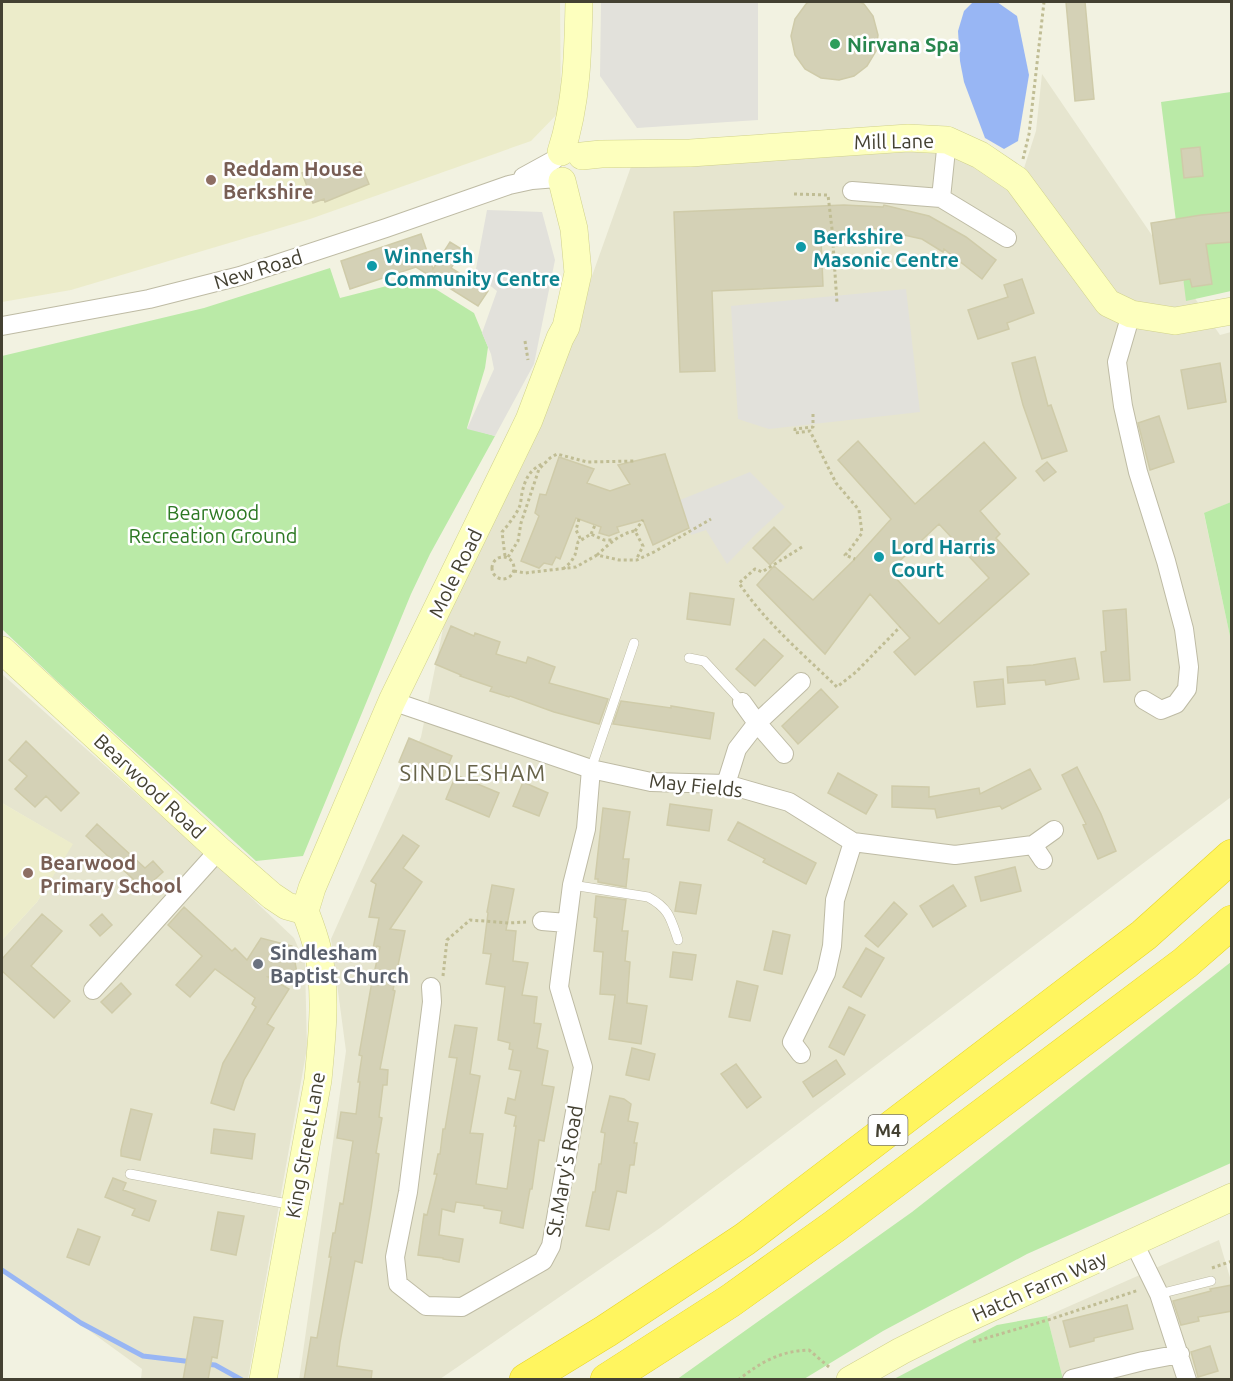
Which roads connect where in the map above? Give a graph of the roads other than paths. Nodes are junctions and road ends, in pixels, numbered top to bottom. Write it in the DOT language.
graph roads {
  1 [pos="579,2"];
  2 [pos="947,140"];
  3 [pos="569,166"];
  4 [pos="852,191"];
  5 [pos="941,198"];
  6 [pos="1007,238"];
  7 [pos="1232,311"];
  8 [pos="1131,314"];
  9 [pos="2,326"];
  10 [pos="634,643"];
  11 [pos="2,650"];
  12 [pos="689,658"];
  13 [pos="801,682"];
  14 [pos="1144,700"];
  15 [pos="392,701"];
  16 [pos="742,702"];
  17 [pos="757,723"];
  18 [pos="784,754"];
  19 [pos="591,769"];
  20 [pos="726,784"];
  21 [pos="1054,830"];
  22 [pos="854,842"];
  23 [pos="219,850"];
  24 [pos="1232,856"];
  25 [pos="572,885"];
  26 [pos="305,911"];
  27 [pos="542,921"];
  28 [pos="1232,922"];
  29 [pos="567,923"];
  30 [pos="678,940"];
  31 [pos="93,990"];
  32 [pos="436,997"];
  33 [pos="790,1049"];
  34 [pos="130,1174"];
  35 [pos="1232,1197"];
  36 [pos="296,1206"];
  37 [pos="1134,1243"];
  38 [pos="1210,1281"];
  39 [pos="1159,1294"];
  40 [pos="1180,1354"];
  41 [pos="839,1373"];
  42 [pos="1072,1379"];
  43 [pos="263,1380"];
  44 [pos="526,1380"];
  45 [pos="607,1380"];
  46 [pos="1187,1380"];
  1 -- 3 [label="street"];
  2 -- 3 [label="street, Mill Lane"];
  2 -- 5 [label="street"];
  2 -- 8 [label="street, Mill Lane"];
  3 -- 9 [label="street, New Road"];
  3 -- 15 [label="street, Mole Road"];
  4 -- 5 [label="street"];
  5 -- 6 [label="street"];
  7 -- 8 [label="street, Mill Lane"];
  8 -- 14 [label="street"];
  10 -- 19 [label="lane"];
  11 -- 23 [label="street, Bearwood Road"];
  12 -- 16 [label="lane"];
  13 -- 17 [label="street"];
  15 -- 19 [label="street, May Fields"];
  15 -- 26 [label="street, Mole Road"];
  16 -- 17 [label="street"];
  17 -- 18 [label="street"];
  17 -- 20 [label="street"];
  19 -- 20 [label="street, May Fields"];
  19 -- 25 [label="street, St.Mary's Road"];
  20 -- 22 [label="street, May Fields"];
  21 -- 22 [label="street, May Fields"];
  22 -- 33 [label="street"];
  23 -- 26 [label="street, Bearwood Road"];
  23 -- 31 [label="street"];
  24 -- 44 [label="highway, M4"];
  25 -- 29 [label="street, St.Mary's Road"];
  25 -- 30 [label="lane"];
  26 -- 36 [label="street, King Street Lane"];
  27 -- 29 [label="street"];
  28 -- 45 [label="highway, M4"];
  29 -- 32 [label="street, St.Mary's Road"];
  34 -- 36 [label="lane"];
  35 -- 37 [label="street, Hatch Farm Way"];
  36 -- 43 [label="street, King Street Lane"];
  37 -- 39 [label="street"];
  37 -- 41 [label="street, Hatch Farm Way"];
  38 -- 39 [label="lane"];
  39 -- 40 [label="street"];
  40 -- 42 [label="street"];
  40 -- 46 [label="street"];
}
